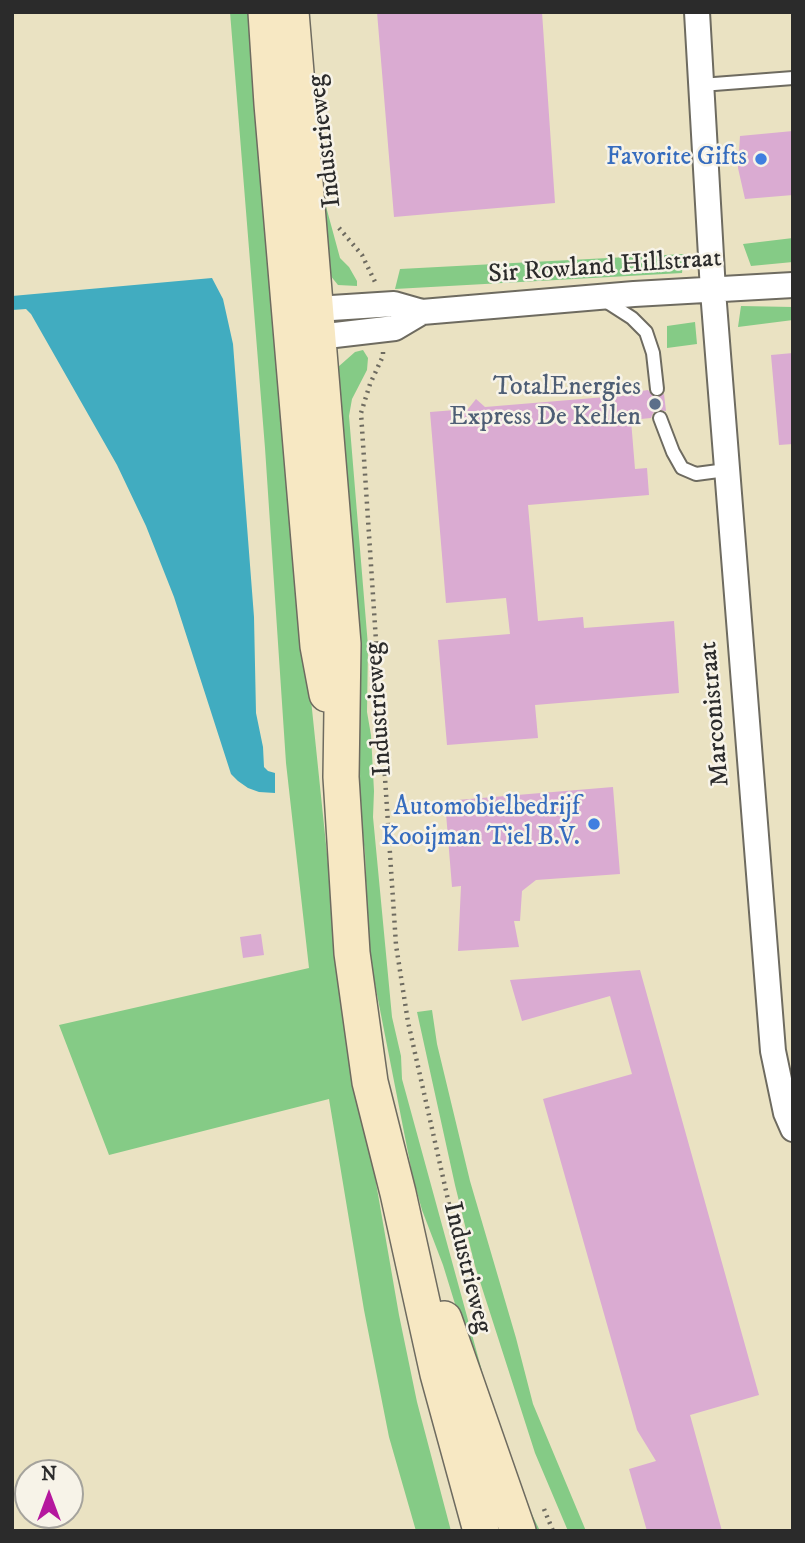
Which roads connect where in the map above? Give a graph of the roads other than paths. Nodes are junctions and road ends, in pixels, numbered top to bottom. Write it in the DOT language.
graph roads {
  1 [pos="266,12"];
  2 [pos="291,12"];
  3 [pos="697,12"];
  4 [pos="793,78"];
  5 [pos="701,85"];
  6 [pos="793,285"];
  7 [pos="713,291"];
  8 [pos="599,297"];
  9 [pos="308,323"];
  10 [pos="657,389"];
  11 [pos="660,418"];
  12 [pos="726,470"];
  13 [pos="793,1129"];
  14 [pos="398,1193"];
  15 [pos="481,1531"];
  16 [pos="518,1531"];
  1 -- 9 [label="main road, Industrieweg"];
  2 -- 9 [label="main road, Industrieweg"];
  3 -- 5 [label="street, Marconistraat"];
  4 -- 5 [label="lane"];
  5 -- 7 [label="street, Marconistraat"];
  6 -- 7 [label="street, Sir Rowland Hillstraat"];
  7 -- 8 [label="street, Sir Rowland Hillstraat"];
  7 -- 12 [label="street, Marconistraat"];
  8 -- 9 [label="street, Sir Rowland Hillstraat"];
  8 -- 10 [label="lane"];
  9 -- 14 [label="main road, Industrieweg"];
  11 -- 12 [label="lane"];
  12 -- 13 [label="street, Marconistraat"];
  14 -- 15 [label="main road, Industrieweg"];
  14 -- 16 [label="main road, Industrieweg"];
}
